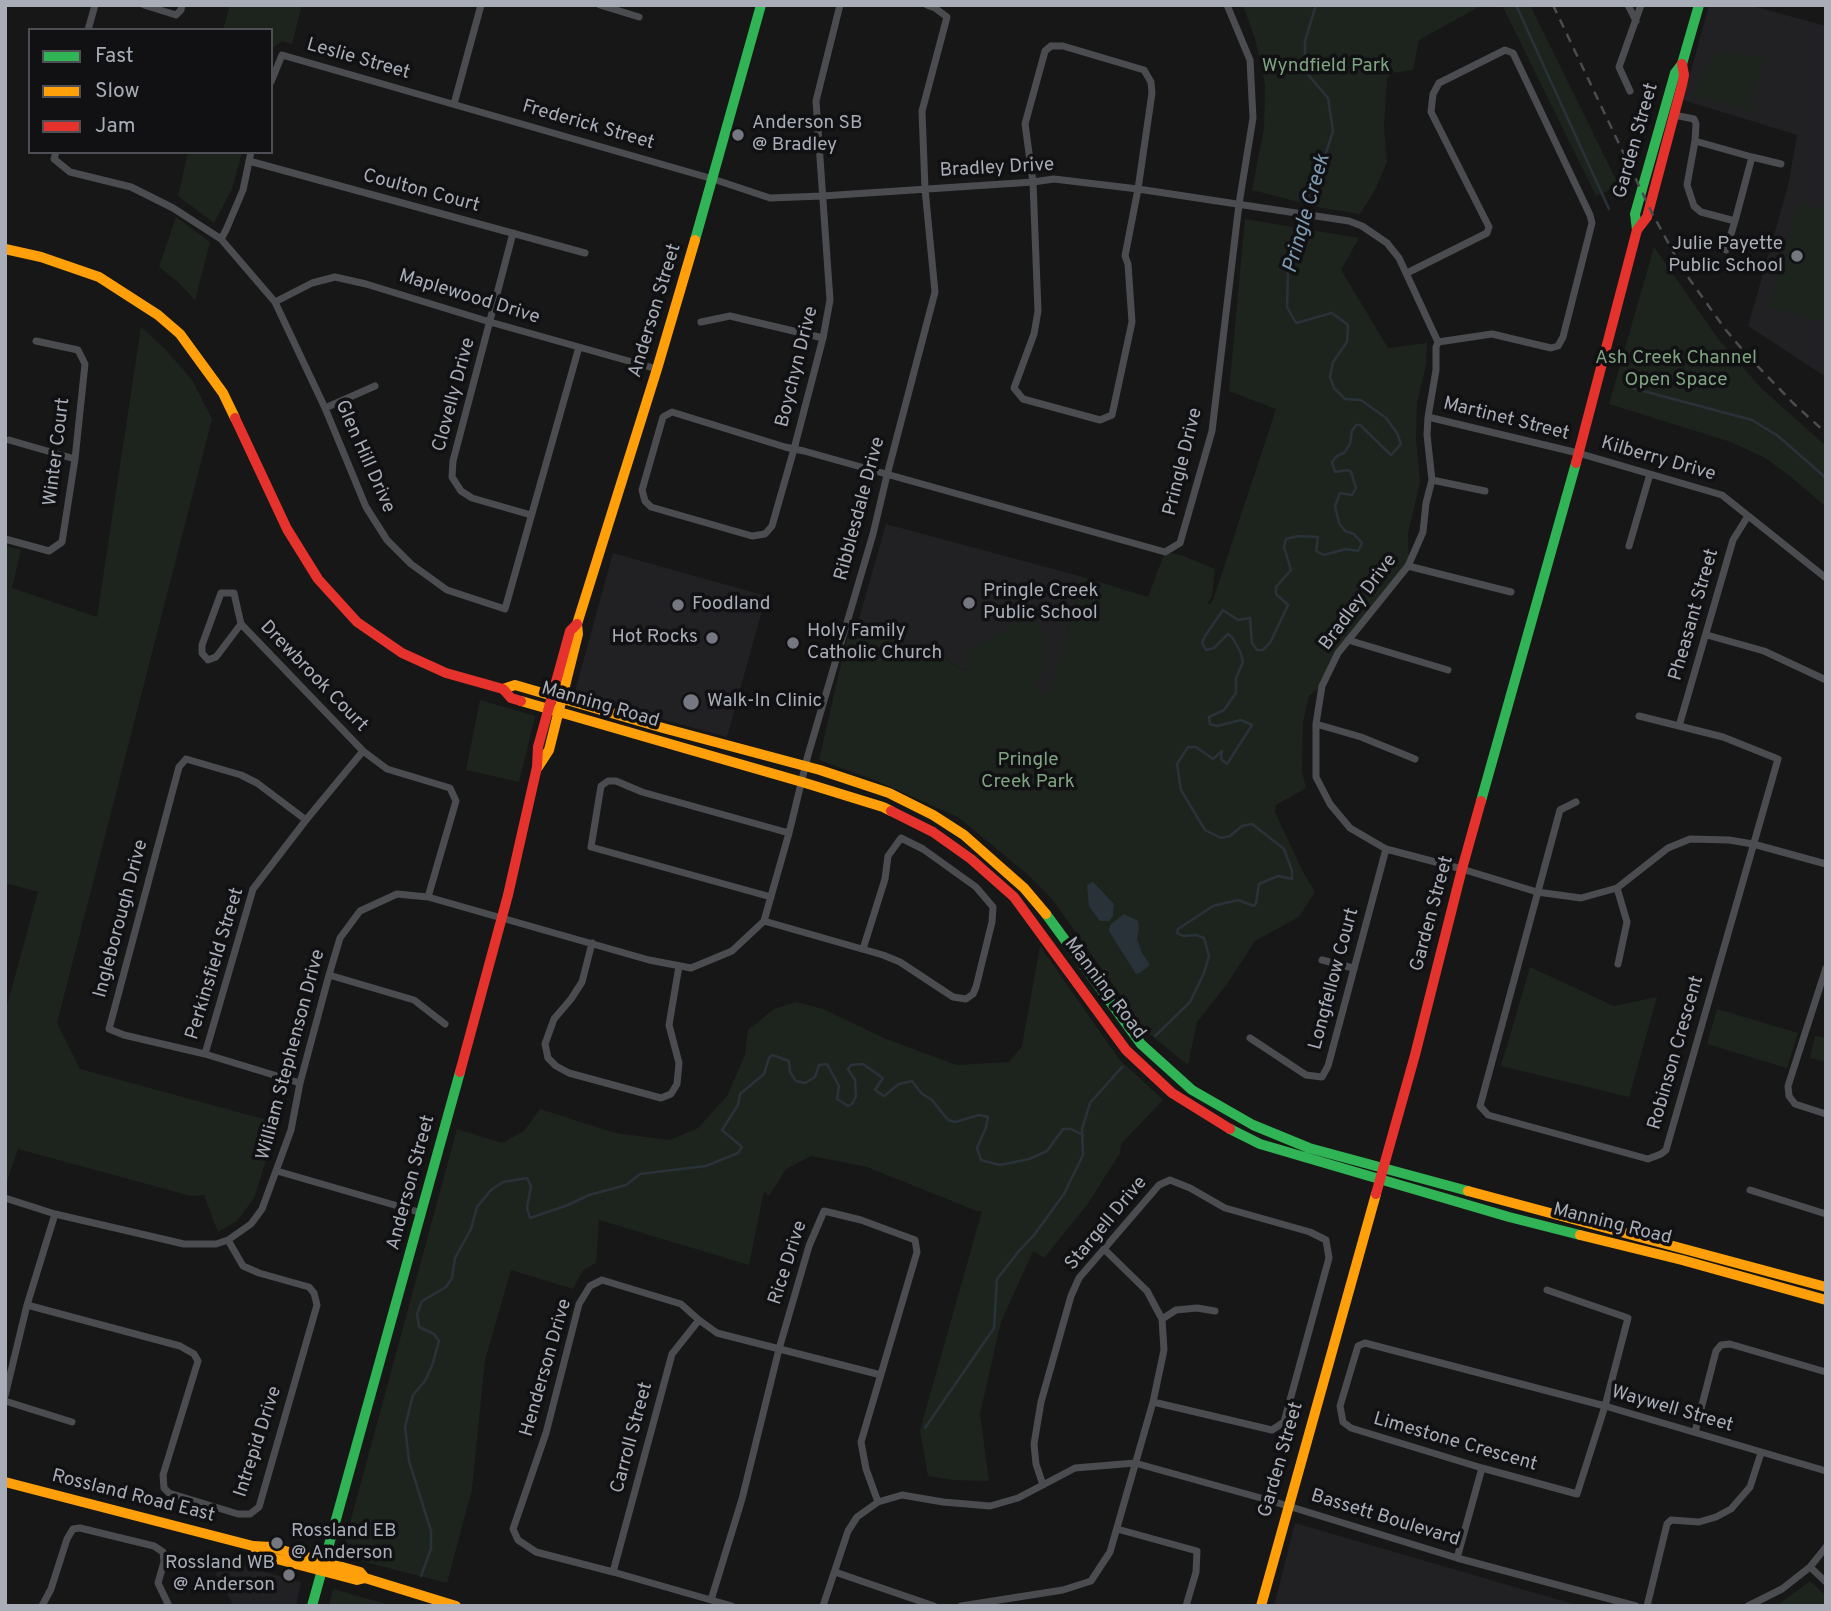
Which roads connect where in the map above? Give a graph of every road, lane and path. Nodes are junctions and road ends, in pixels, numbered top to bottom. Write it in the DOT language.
graph roads {
  1 [pos="95,5"];
  2 [pos="144,5"];
  3 [pos="183,5"];
  4 [pos="481,5"];
  5 [pos="600,5"];
  6 [pos="761,5"];
  7 [pos="840,5"];
  8 [pos="927,5"];
  9 [pos="1227,5"];
  10 [pos="1628,5"];
  11 [pos="1641,5"];
  12 [pos="1699,5"];
  13 [pos="639,17"];
  14 [pos="1636,21"];
  15 [pos="89,28"];
  16 [pos="1682,64"];
  17 [pos="273,77"];
  18 [pos="1630,91"];
  19 [pos="1668,98"];
  20 [pos="454,104"];
  21 [pos="1674,115"];
  22 [pos="1695,141"];
  23 [pos="55,154"];
  24 [pos="251,154"];
  25 [pos="1752,157"];
  26 [pos="249,161"];
  27 [pos="1781,164"];
  28 [pos="713,179"];
  29 [pos="1033,183"];
  30 [pos="925,189"];
  31 [pos="1138,189"];
  32 [pos="822,196"];
  33 [pos="1239,204"];
  34 [pos="1735,221"];
  35 [pos="1637,230"];
  36 [pos="513,233"];
  37 [pos="221,239"];
  38 [pos="5,249"];
  39 [pos="1726,250"];
  40 [pos="584,253"];
  41 [pos="1407,273"];
  42 [pos="275,302"];
  43 [pos="490,322"];
  44 [pos="701,322"];
  45 [pos="823,338"];
  46 [pos="36,341"];
  47 [pos="1438,342"];
  48 [pos="579,347"];
  49 [pos="657,369"];
  50 [pos="375,386"];
  51 [pos="325,408"];
  52 [pos="1428,417"];
  53 [pos="9,440"];
  54 [pos="794,449"];
  55 [pos="1578,453"];
  56 [pos="75,459"];
  57 [pos="1650,474"];
  58 [pos="887,475"];
  59 [pos="1432,480"];
  60 [pos="1485,491"];
  61 [pos="531,515"];
  62 [pos="1748,516"];
  63 [pos="5,539"];
  64 [pos="1629,546"];
  65 [pos="1408,566"];
  66 [pos="1826,578"];
  67 [pos="1511,592"];
  68 [pos="241,624"];
  69 [pos="1707,635"];
  70 [pos="1348,640"];
  71 [pos="1448,670"];
  72 [pos="1826,679"];
  73 [pos="503,689"];
  74 [pos="557,697"];
  75 [pos="553,711"];
  76 [pos="1639,716"];
  77 [pos="1316,724"];
  78 [pos="1679,726"];
  79 [pos="362,751"];
  80 [pos="1415,759"];
  81 [pos="805,766"];
  82 [pos="802,782"];
  83 [pos="1576,802"];
  84 [pos="306,820"];
  85 [pos="789,833"];
  86 [pos="1753,844"];
  87 [pos="1386,849"];
  88 [pos="1826,864"];
  89 [pos="1462,869"];
  90 [pos="1617,888"];
  91 [pos="1537,892"];
  92 [pos="428,897"];
  93 [pos="771,897"];
  94 [pos="501,917"];
  95 [pos="764,921"];
  96 [pos="592,943"];
  97 [pos="863,949"];
  98 [pos="1322,960"];
  99 [pos="1618,964"];
  100 [pos="678,966"];
  101 [pos="1353,968"];
  102 [pos="1826,968"];
  103 [pos="328,975"];
  104 [pos="1822,995"];
  105 [pos="445,1024"];
  106 [pos="1250,1038"];
  107 [pos="205,1054"];
  108 [pos="300,1083"];
  109 [pos="1826,1114"];
  110 [pos="1384,1167"];
  111 [pos="277,1171"];
  112 [pos="1381,1180"];
  113 [pos="1751,1190"];
  114 [pos="5,1198"];
  115 [pos="422,1213"];
  116 [pos="55,1214"];
  117 [pos="1826,1214"];
  118 [pos="228,1240"];
  119 [pos="1104,1249"];
  120 [pos="1826,1287"];
  121 [pos="1548,1290"];
  122 [pos="1826,1300"];
  123 [pos="27,1305"];
  124 [pos="1215,1311"];
  125 [pos="1162,1319"];
  126 [pos="699,1320"];
  127 [pos="779,1349"];
  128 [pos="1826,1372"];
  129 [pos="881,1375"];
  130 [pos="1509,1381"];
  131 [pos="5,1396"];
  132 [pos="5,1401"];
  133 [pos="1153,1402"];
  134 [pos="1605,1406"];
  135 [pos="72,1422"];
  136 [pos="1695,1432"];
  137 [pos="1761,1453"];
  138 [pos="1135,1463"];
  139 [pos="1482,1468"];
  140 [pos="1826,1471"];
  141 [pos="5,1482"];
  142 [pos="1043,1485"];
  143 [pos="878,1502"];
  144 [pos="1287,1506"];
  145 [pos="1117,1529"];
  146 [pos="1826,1547"];
  147 [pos="1457,1558"];
  148 [pos="323,1566"];
  149 [pos="1810,1567"];
  150 [pos="613,1572"];
  151 [pos="835,1572"];
  152 [pos="1826,1582"];
  153 [pos="711,1600"];
  154 [pos="1006,1603"];
  155 [pos="929,1605"];
  156 [pos="42,1606"];
  157 [pos="169,1606"];
  158 [pos="312,1606"];
  159 [pos="456,1606"];
  160 [pos="732,1606"];
  161 [pos="824,1606"];
  162 [pos="961,1606"];
  163 [pos="1186,1606"];
  164 [pos="1261,1606"];
  165 [pos="1636,1606"];
  166 [pos="1647,1606"];
  167 [pos="1748,1606"];
  1 -- 15 [label="street"];
  2 -- 3 [label="street"];
  4 -- 20 [label="street"];
  5 -- 13 [label="street"];
  6 -- 28 [label="main road, Anderson Street"];
  7 -- 32 [label="street, Boychyn Drive"];
  8 -- 30 [label="street, Ribblesdale Drive"];
  9 -- 33 [label="street, Pringle Drive"];
  10 -- 14 [label="street"];
  11 -- 14 [label="street"];
  12 -- 16 [label="main road, Garden Street"];
  14 -- 18 [label="street"];
  16 -- 19 [label="main road, Garden Street"];
  16 -- 21 [label="main road, Garden Street"];
  17 -- 20 [label="street, Leslie Street"];
  19 -- 21 [label="main road"];
  19 -- 35 [label="main road, Garden Street"];
  20 -- 28 [label="street, Frederick Street"];
  21 -- 22 [label="street"];
  21 -- 35 [label="main road, Garden Street"];
  22 -- 25 [label="street"];
  22 -- 34 [label="street"];
  23 -- 37 [label="street, Glen Hill Drive"];
  24 -- 26 [label="street"];
  25 -- 27 [label="street"];
  25 -- 34 [label="street"];
  26 -- 36 [label="street, Coulton Court"];
  26 -- 37 [label="street"];
  28 -- 32 [label="street, Bradley Drive"];
  28 -- 49 [label="main road, Anderson Street"];
  29 -- 30 [label="street, Bradley Drive"];
  29 -- 31 [label="street, Bradley Drive"];
  29 -- 31 [label="street"];
  29 -- 31 [label="street"];
  30 -- 32 [label="street, Bradley Drive"];
  30 -- 58 [label="street, Ribblesdale Drive"];
  31 -- 33 [label="street, Bradley Drive"];
  32 -- 45 [label="street, Boychyn Drive"];
  33 -- 41 [label="street, Bradley Drive"];
  33 -- 58 [label="street, Pringle Drive"];
  34 -- 39 [label="street"];
  35 -- 55 [label="main road, Garden Street"];
  36 -- 40 [label="street, Coulton Court"];
  36 -- 43 [label="street, Clovelly Drive"];
  37 -- 42 [label="street, Glen Hill Drive"];
  38 -- 73 [label="main road, Manning Road"];
  41 -- 47 [label="street, Bradley Drive"];
  41 -- 47 [label="street"];
  42 -- 43 [label="street, Maplewood Drive"];
  42 -- 51 [label="street, Glen Hill Drive"];
  43 -- 48 [label="street, Maplewood Drive"];
  43 -- 61 [label="street, Clovelly Drive"];
  44 -- 45 [label="street"];
  45 -- 54 [label="street, Boychyn Drive"];
  46 -- 56 [label="street, Winter Court"];
  47 -- 52 [label="street, Bradley Drive"];
  48 -- 49 [label="street, Maplewood Drive"];
  48 -- 61 [label="street, Glen Hill Drive"];
  49 -- 74 [label="main road, Anderson Street"];
  50 -- 51 [label="street"];
  51 -- 61 [label="street, Glen Hill Drive"];
  52 -- 55 [label="street, Martinet Street"];
  52 -- 59 [label="street, Bradley Drive"];
  53 -- 56 [label="street"];
  54 -- 54 [label="street"];
  54 -- 58 [label="street, Boychyn Drive"];
  55 -- 57 [label="street, Kilberry Drive"];
  55 -- 89 [label="main road, Garden Street"];
  56 -- 63 [label="street, Winter Court"];
  57 -- 62 [label="street, Kilberry Drive"];
  57 -- 64 [label="street"];
  58 -- 81 [label="street, Ribblesdale Drive"];
  59 -- 60 [label="street"];
  59 -- 65 [label="street, Bradley Drive"];
  62 -- 66 [label="street, Kilberry Drive"];
  62 -- 69 [label="street, Pheasant Street"];
  65 -- 67 [label="street"];
  65 -- 70 [label="street, Bradley Drive"];
  68 -- 68 [label="street, Drewbrook Court"];
  68 -- 79 [label="street, Drewbrook Court"];
  69 -- 72 [label="street"];
  69 -- 78 [label="street, Pheasant Street"];
  70 -- 71 [label="street"];
  70 -- 77 [label="street, Bradley Drive"];
  73 -- 74 [label="main road, Manning Road"];
  73 -- 75 [label="main road, Manning Road"];
  74 -- 75 [label="main road, Anderson Street"];
  74 -- 81 [label="main road, Manning Road"];
  75 -- 82 [label="main road, Manning Road"];
  75 -- 94 [label="main road, Anderson Street"];
  76 -- 78 [label="street"];
  77 -- 80 [label="street"];
  77 -- 87 [label="street, Bradley Drive"];
  78 -- 86 [label="street"];
  79 -- 84 [label="street, Perkinsfield Street"];
  79 -- 92 [label="street, Drewbrook Court"];
  81 -- 82 [label="street, Ribblesdale Drive"];
  81 -- 110 [label="main road, Manning Road"];
  82 -- 85 [label="street, Ribblesdale Drive"];
  82 -- 112 [label="main road, Manning Road"];
  83 -- 91 [label="street"];
  84 -- 107 [label="street, Perkinsfield Street"];
  84 -- 107 [label="street, Ingleborough Drive"];
  85 -- 93 [label="street, Ribblesdale Drive"];
  85 -- 93 [label="street"];
  86 -- 88 [label="street, Bradley Drive"];
  86 -- 90 [label="street, Bradley Drive"];
  86 -- 91 [label="street, Robinson Crescent"];
  87 -- 89 [label="street, Bradley Drive"];
  87 -- 101 [label="street, Longfellow Court"];
  89 -- 91 [label="street, Bradley Drive"];
  89 -- 110 [label="main road, Garden Street"];
  90 -- 91 [label="street, Bradley Drive"];
  90 -- 99 [label="street"];
  92 -- 94 [label="street, William Stephenson Drive"];
  92 -- 103 [label="street, William Stephenson Drive"];
  93 -- 95 [label="street, Ribblesdale Drive"];
  94 -- 96 [label="street"];
  94 -- 115 [label="main road, Anderson Street"];
  95 -- 97 [label="street"];
  95 -- 100 [label="street"];
  96 -- 100 [label="street"];
  96 -- 100 [label="street"];
  97 -- 97 [label="street"];
  98 -- 101 [label="street"];
  101 -- 106 [label="street, Longfellow Court"];
  102 -- 104 [label="street"];
  103 -- 105 [label="street"];
  103 -- 108 [label="street, William Stephenson Drive"];
  104 -- 109 [label="street"];
  107 -- 108 [label="street, Ingleborough Drive"];
  108 -- 111 [label="street, William Stephenson Drive"];
  110 -- 112 [label="main road, Garden Street"];
  110 -- 120 [label="main road, Manning Road"];
  111 -- 115 [label="street"];
  111 -- 118 [label="street, William Stephenson Drive"];
  112 -- 122 [label="main road, Manning Road"];
  112 -- 144 [label="main road, Garden Street"];
  113 -- 117 [label="street"];
  114 -- 116 [label="street"];
  115 -- 148 [label="main road, Anderson Street"];
  116 -- 118 [label="street"];
  116 -- 123 [label="street"];
  118 -- 123 [label="street, Intrepid Drive"];
  119 -- 125 [label="street"];
  119 -- 133 [label="street, Stargell Drive"];
  119 -- 142 [label="street, Stargell Drive"];
  121 -- 134 [label="street"];
  123 -- 131 [label="street"];
  124 -- 125 [label="street"];
  125 -- 133 [label="street"];
  126 -- 127 [label="street, Henderson Drive"];
  126 -- 150 [label="street, Carroll Street"];
  126 -- 150 [label="street, Henderson Drive"];
  127 -- 129 [label="street, Henderson Drive"];
  127 -- 129 [label="street, Rice Drive"];
  127 -- 153 [label="street, Rice Drive"];
  128 -- 136 [label="street"];
  129 -- 143 [label="street, Rice Drive"];
  130 -- 134 [label="street, Waywell Street"];
  130 -- 139 [label="street, Limestone Crescent"];
  132 -- 135 [label="street"];
  133 -- 138 [label="street"];
  134 -- 136 [label="street, Waywell Street"];
  134 -- 139 [label="street, Limestone Crescent"];
  136 -- 137 [label="street, Waywell Street"];
  137 -- 140 [label="street, Waywell Street"];
  137 -- 166 [label="street"];
  138 -- 142 [label="street, Bassett Boulevard"];
  138 -- 144 [label="street, Bassett Boulevard"];
  138 -- 145 [label="street"];
  139 -- 147 [label="street"];
  141 -- 148 [label="main road, Rossland Road East"];
  142 -- 143 [label="street, Bassett Boulevard"];
  143 -- 151 [label="street"];
  144 -- 147 [label="street, Bassett Boulevard"];
  144 -- 164 [label="main road, Garden Street"];
  145 -- 154 [label="street"];
  145 -- 163 [label="street"];
  146 -- 149 [label="street"];
  147 -- 165 [label="street, Bassett Boulevard"];
  148 -- 158 [label="main road, Anderson Street"];
  148 -- 159 [label="main road, Rossland Road East"];
  149 -- 152 [label="street"];
  149 -- 167 [label="street"];
  150 -- 153 [label="street, Henderson Drive"];
  151 -- 155 [label="street"];
  151 -- 161 [label="street"];
  153 -- 160 [label="street, Henderson Drive"];
  154 -- 162 [label="street"];
  156 -- 157 [label="street"];
}
